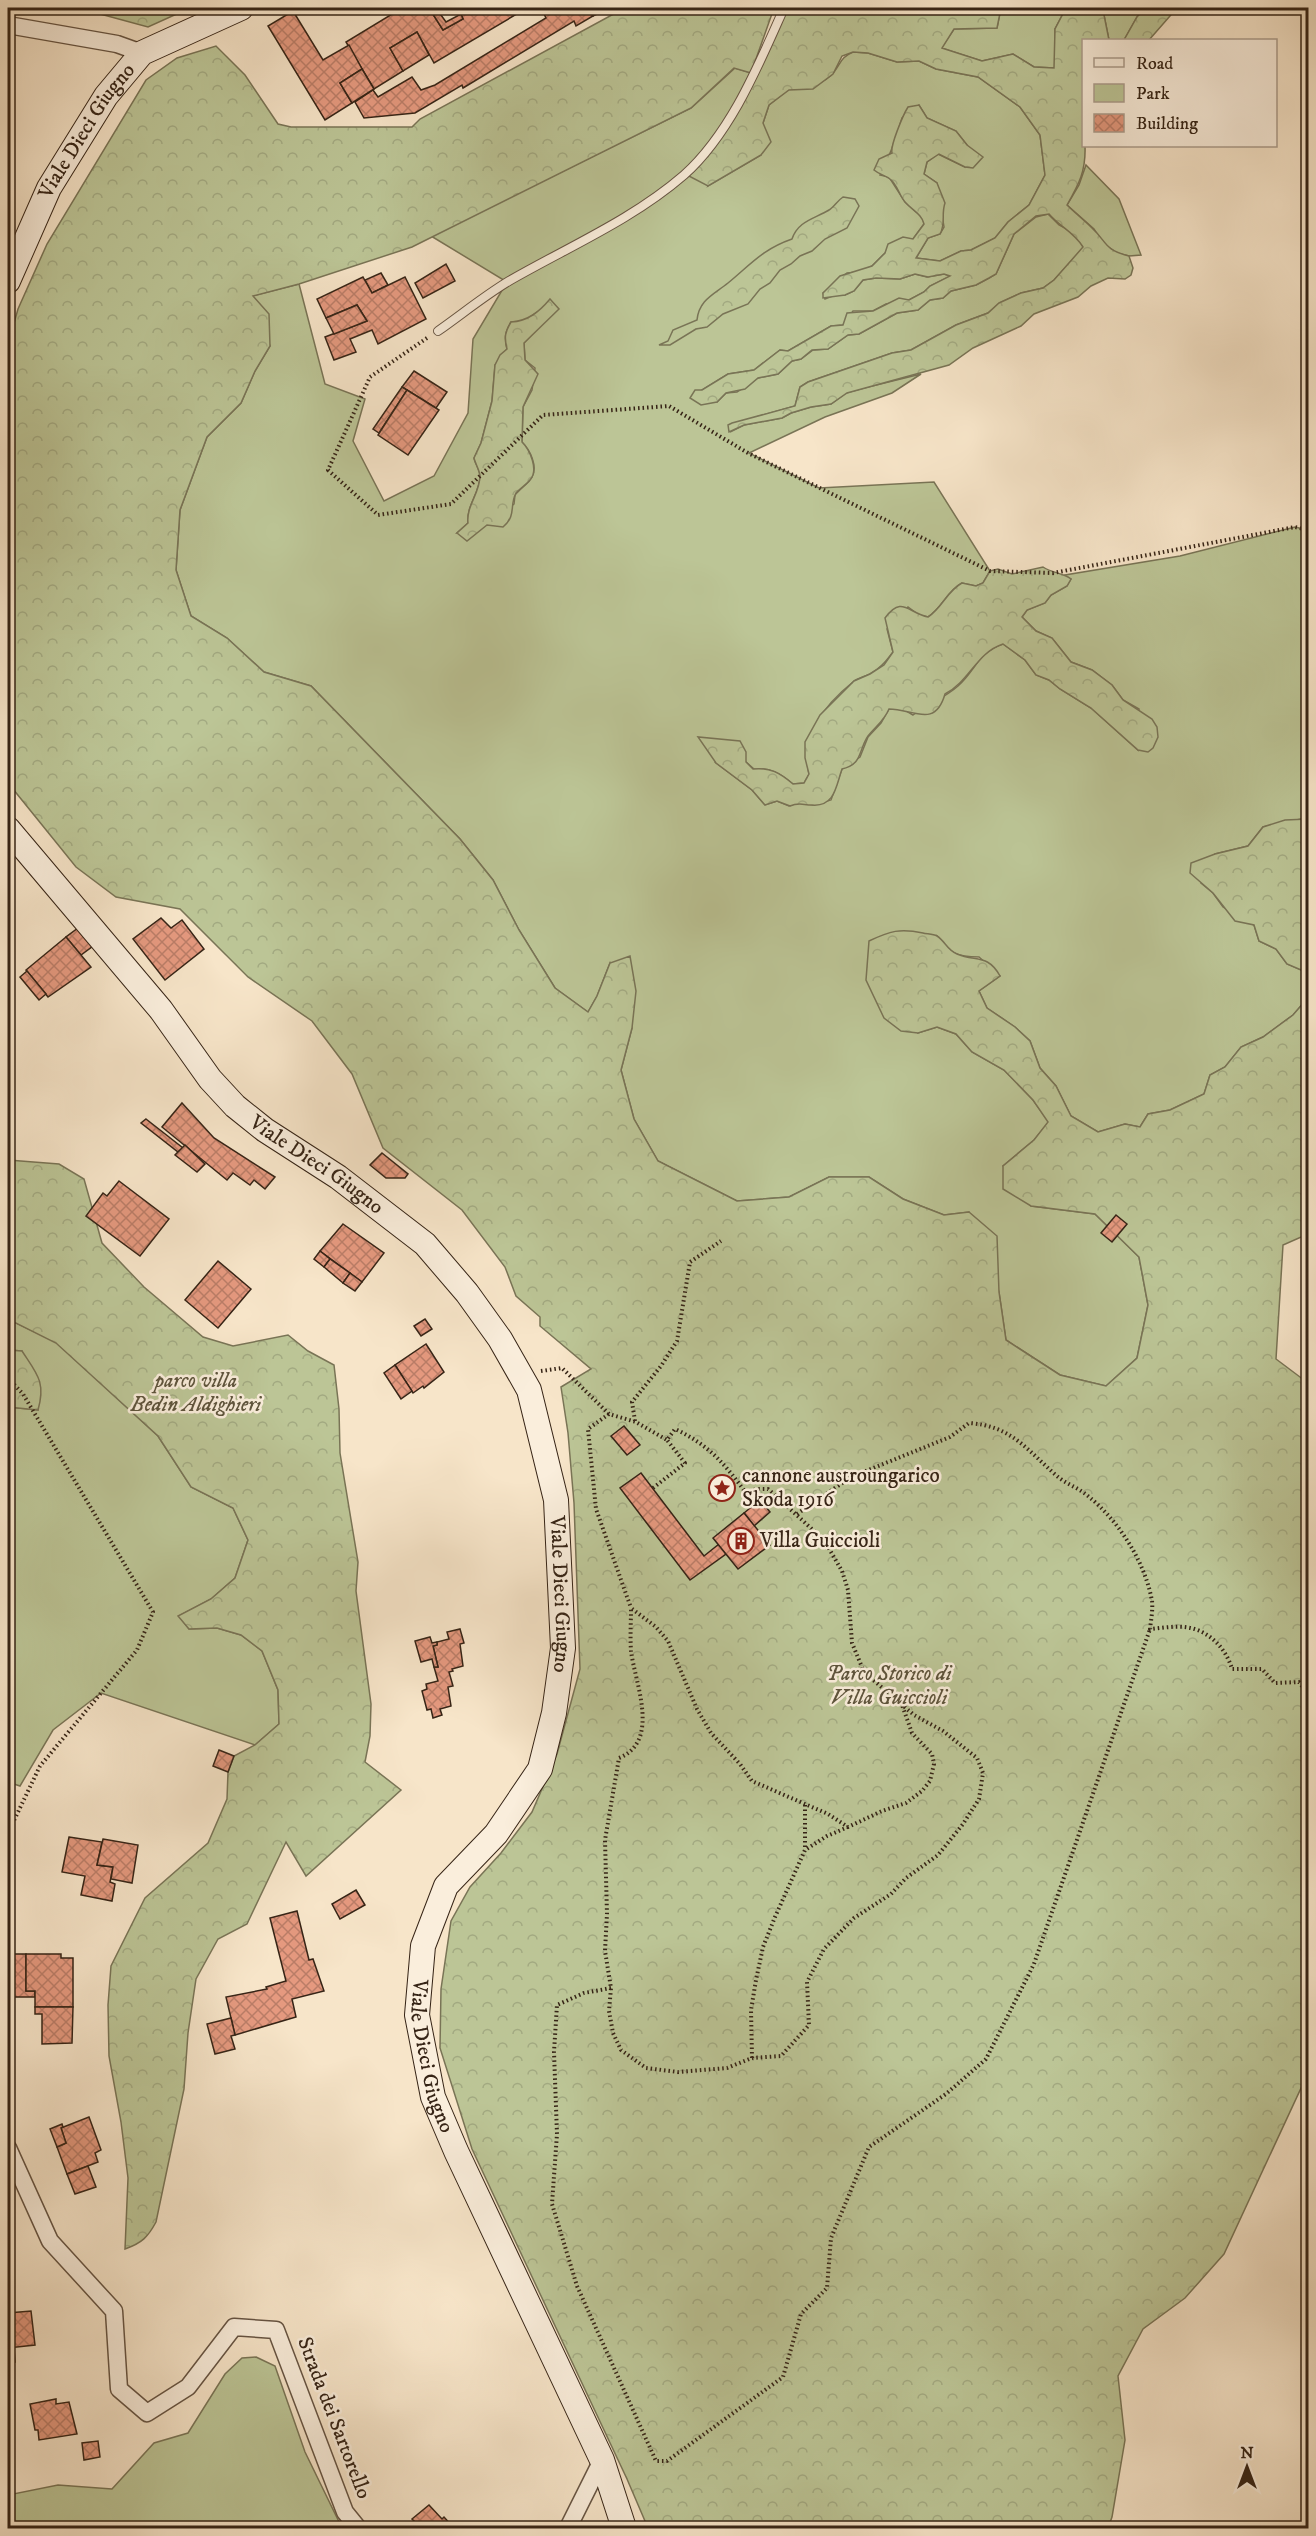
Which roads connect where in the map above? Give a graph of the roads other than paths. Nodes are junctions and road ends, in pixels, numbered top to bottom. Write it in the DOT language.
graph roads {
  1 [pos="241,8"];
  2 [pos="784,8"];
  3 [pos="8,25"];
  4 [pos="142,52"];
  5 [pos="8,281"];
  6 [pos="438,331"];
  7 [pos="8,829"];
  8 [pos="8,2148"];
  9 [pos="602,2460"];
  10 [pos="358,2529"];
  11 [pos="568,2529"];
  12 [pos="624,2529"];
  1 -- 4 [label="main road, Viale Dieci Giugno"];
  2 -- 6 [label="lane"];
  3 -- 4 [label="street"];
  4 -- 5 [label="main road, Viale Dieci Giugno"];
  7 -- 9 [label="main road, Viale Dieci Giugno"];
  8 -- 10 [label="street, Strada dei Sartorello"];
  9 -- 11 [label="street"];
  9 -- 12 [label="main road, Viale Dieci Giugno"];
}
